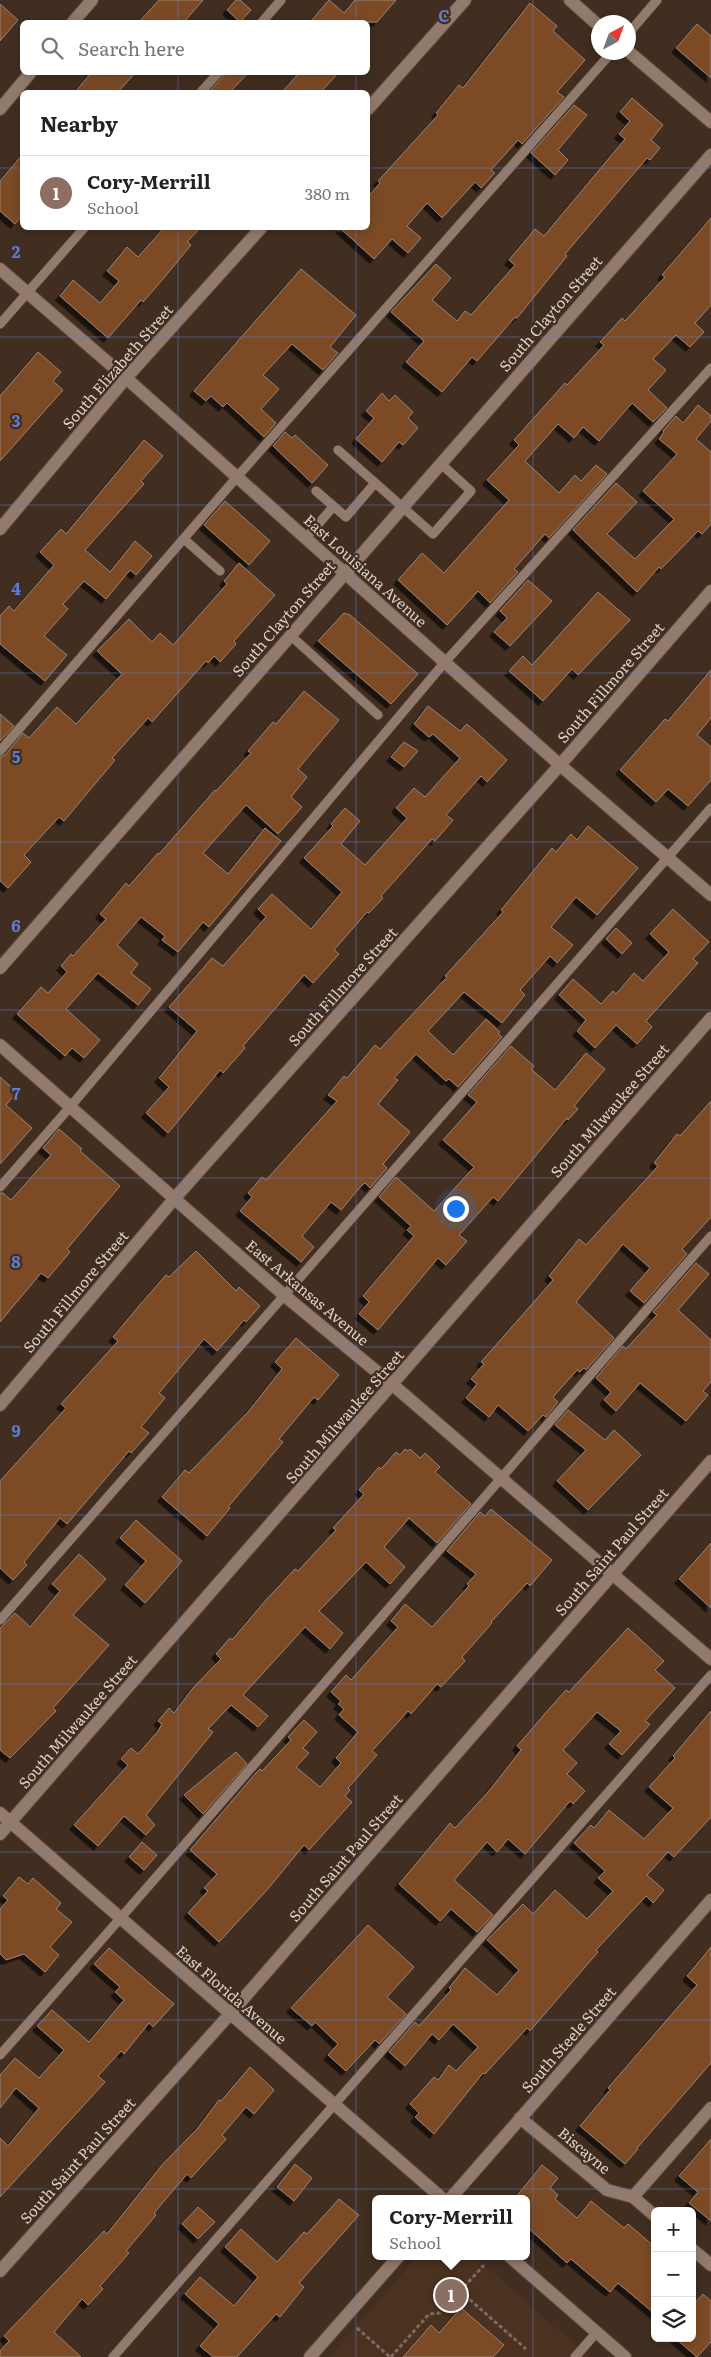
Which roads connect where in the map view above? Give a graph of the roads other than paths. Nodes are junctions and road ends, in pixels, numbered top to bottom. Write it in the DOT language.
graph roads {
  1 [pos="92,0"];
  2 [pos="282,0"];
  3 [pos="465,0"];
  4 [pos="570,0"];
  5 [pos="657,0"];
  6 [pos="591,19"];
  7 [pos="75,20"];
  8 [pos="264,20"];
  9 [pos="636,25"];
  10 [pos="636,58"];
  11 [pos="605,60"];
  12 [pos="28,75"];
  13 [pos="216,75"];
  14 [pos="203,90"];
  15 [pos="370,107"];
  16 [pos="0,109"];
  17 [pos="711,122"];
  18 [pos="711,155"];
  19 [pos="82,230"];
  20 [pos="259,230"];
  21 [pos="0,269"];
  22 [pos="27,293"];
  23 [pos="0,324"];
  24 [pos="711,368"];
  25 [pos="126,378"];
  26 [pos="338,450"];
  27 [pos="440,464"];
  28 [pos="237,477"];
  29 [pos="375,483"];
  30 [pos="316,491"];
  31 [pos="333,506"];
  32 [pos="402,506"];
  33 [pos="0,529"];
  34 [pos="306,538"];
  35 [pos="184,539"];
  36 [pos="220,571"];
  37 [pos="345,572"];
  38 [pos="711,590"];
  39 [pos="290,635"];
  40 [pos="445,662"];
  41 [pos="378,714"];
  42 [pos="0,751"];
  43 [pos="560,765"];
  44 [pos="711,808"];
  45 [pos="668,858"];
  46 [pos="711,895"];
  47 [pos="0,968"];
  48 [pos="711,1018"];
  49 [pos="0,1045"];
  50 [pos="70,1107"];
  51 [pos="0,1187"];
  52 [pos="174,1199"];
  53 [pos="711,1236"];
  54 [pos="285,1296"];
  55 [pos="392,1385"];
  56 [pos="0,1406"];
  57 [pos="711,1461"];
  58 [pos="500,1478"];
  59 [pos="612,1575"];
  60 [pos="0,1620"];
  61 [pos="711,1660"];
  62 [pos="711,1675"];
  63 [pos="0,1814"];
  64 [pos="10,1822"];
  65 [pos="0,1834"];
  66 [pos="711,1900"];
  67 [pos="121,1919"];
  68 [pos="230,2014"];
  69 [pos="0,2055"];
  70 [pos="334,2105"];
  71 [pos="711,2108"];
  72 [pos="520,2118"];
  73 [pos="438,2195"];
  74 [pos="453,2195"];
  75 [pos="633,2197"];
  76 [pos="651,2213"];
  77 [pos="696,2252"];
  78 [pos="395,2260"];
  79 [pos="514,2260"];
  80 [pos="711,2265"];
  81 [pos="0,2271"];
  82 [pos="596,2332"];
  83 [pos="113,2357"];
  84 [pos="310,2357"];
  85 [pos="575,2357"];
  86 [pos="625,2357"];
  1 -- 7 [label="street"];
  2 -- 8 [label="lane"];
  3 -- 15 [label="street"];
  4 -- 6 [label="street"];
  5 -- 9 [label="lane"];
  10 -- 17 [label="street"];
  11 -- 28 [label="lane"];
  12 -- 16 [label="street"];
  13 -- 14 [label="lane"];
  18 -- 27 [label="street, South Clayton Street"];
  19 -- 22 [label="lane"];
  20 -- 25 [label="street, South Elizabeth Street"];
  21 -- 22 [label="street, East Louisiana Avenue"];
  22 -- 23 [label="lane"];
  22 -- 25 [label="street, East Louisiana Avenue"];
  24 -- 40 [label="lane"];
  25 -- 28 [label="street, East Louisiana Avenue"];
  25 -- 33 [label="street, South Elizabeth Street"];
  26 -- 29 [label="lane"];
  27 -- 32 [label="street, South Clayton Street"];
  27 -- 32 [label="lane"];
  28 -- 34 [label="street, East Louisiana Avenue"];
  28 -- 35 [label="lane"];
  29 -- 31 [label="lane"];
  29 -- 32 [label="lane"];
  30 -- 31 [label="lane"];
  31 -- 34 [label="lane"];
  32 -- 37 [label="street, South Clayton Street"];
  34 -- 37 [label="street, East Louisiana Avenue"];
  35 -- 36 [label="lane"];
  35 -- 42 [label="lane"];
  37 -- 39 [label="street, South Clayton Street"];
  37 -- 40 [label="street, East Louisiana Avenue"];
  38 -- 43 [label="street, South Fillmore Street"];
  39 -- 41 [label="lane"];
  39 -- 47 [label="street, South Clayton Street"];
  40 -- 43 [label="street, East Louisiana Avenue"];
  40 -- 50 [label="lane"];
  43 -- 45 [label="street, East Louisiana Avenue"];
  43 -- 52 [label="street, South Fillmore Street"];
  44 -- 45 [label="lane"];
  45 -- 46 [label="street, East Louisiana Avenue"];
  45 -- 54 [label="lane"];
  48 -- 55 [label="street, South Milwaukee Street"];
  49 -- 50 [label="street, East Arkansas Avenue"];
  50 -- 51 [label="lane"];
  50 -- 52 [label="street, East Arkansas Avenue"];
  52 -- 54 [label="street, East Arkansas Avenue"];
  52 -- 56 [label="street, South Fillmore Street"];
  53 -- 58 [label="lane"];
  54 -- 55 [label="street, East Arkansas Avenue"];
  54 -- 60 [label="lane"];
  55 -- 58 [label="street, East Arkansas Avenue"];
  55 -- 64 [label="street, South Milwaukee Street"];
  57 -- 59 [label="street, South Saint Paul Street"];
  58 -- 59 [label="street, East Arkansas Avenue"];
  58 -- 67 [label="lane"];
  59 -- 61 [label="street, East Arkansas Avenue"];
  59 -- 68 [label="street, South Saint Paul Street"];
  62 -- 70 [label="lane"];
  63 -- 64 [label="street, East Florida Avenue"];
  64 -- 65 [label="street, South Milwaukee Street"];
  64 -- 67 [label="street, East Florida Avenue"];
  66 -- 72 [label="street, South Steele Street"];
  67 -- 68 [label="street, East Florida Avenue"];
  67 -- 69 [label="lane"];
  68 -- 70 [label="street, East Florida Avenue"];
  68 -- 81 [label="street, South Saint Paul Street"];
  70 -- 73 [label="street, East Florida Avenue"];
  70 -- 83 [label="lane"];
  71 -- 75 [label="street"];
  72 -- 74 [label="street, South Steele Street"];
  72 -- 75 [label="street, Biscayne"];
  75 -- 76 [label="street, Biscayne"];
  77 -- 80 [label="street"];
  78 -- 84 [label="street"];
  79 -- 82 [label="street"];
  82 -- 85 [label="lane"];
  82 -- 86 [label="street"];
}
